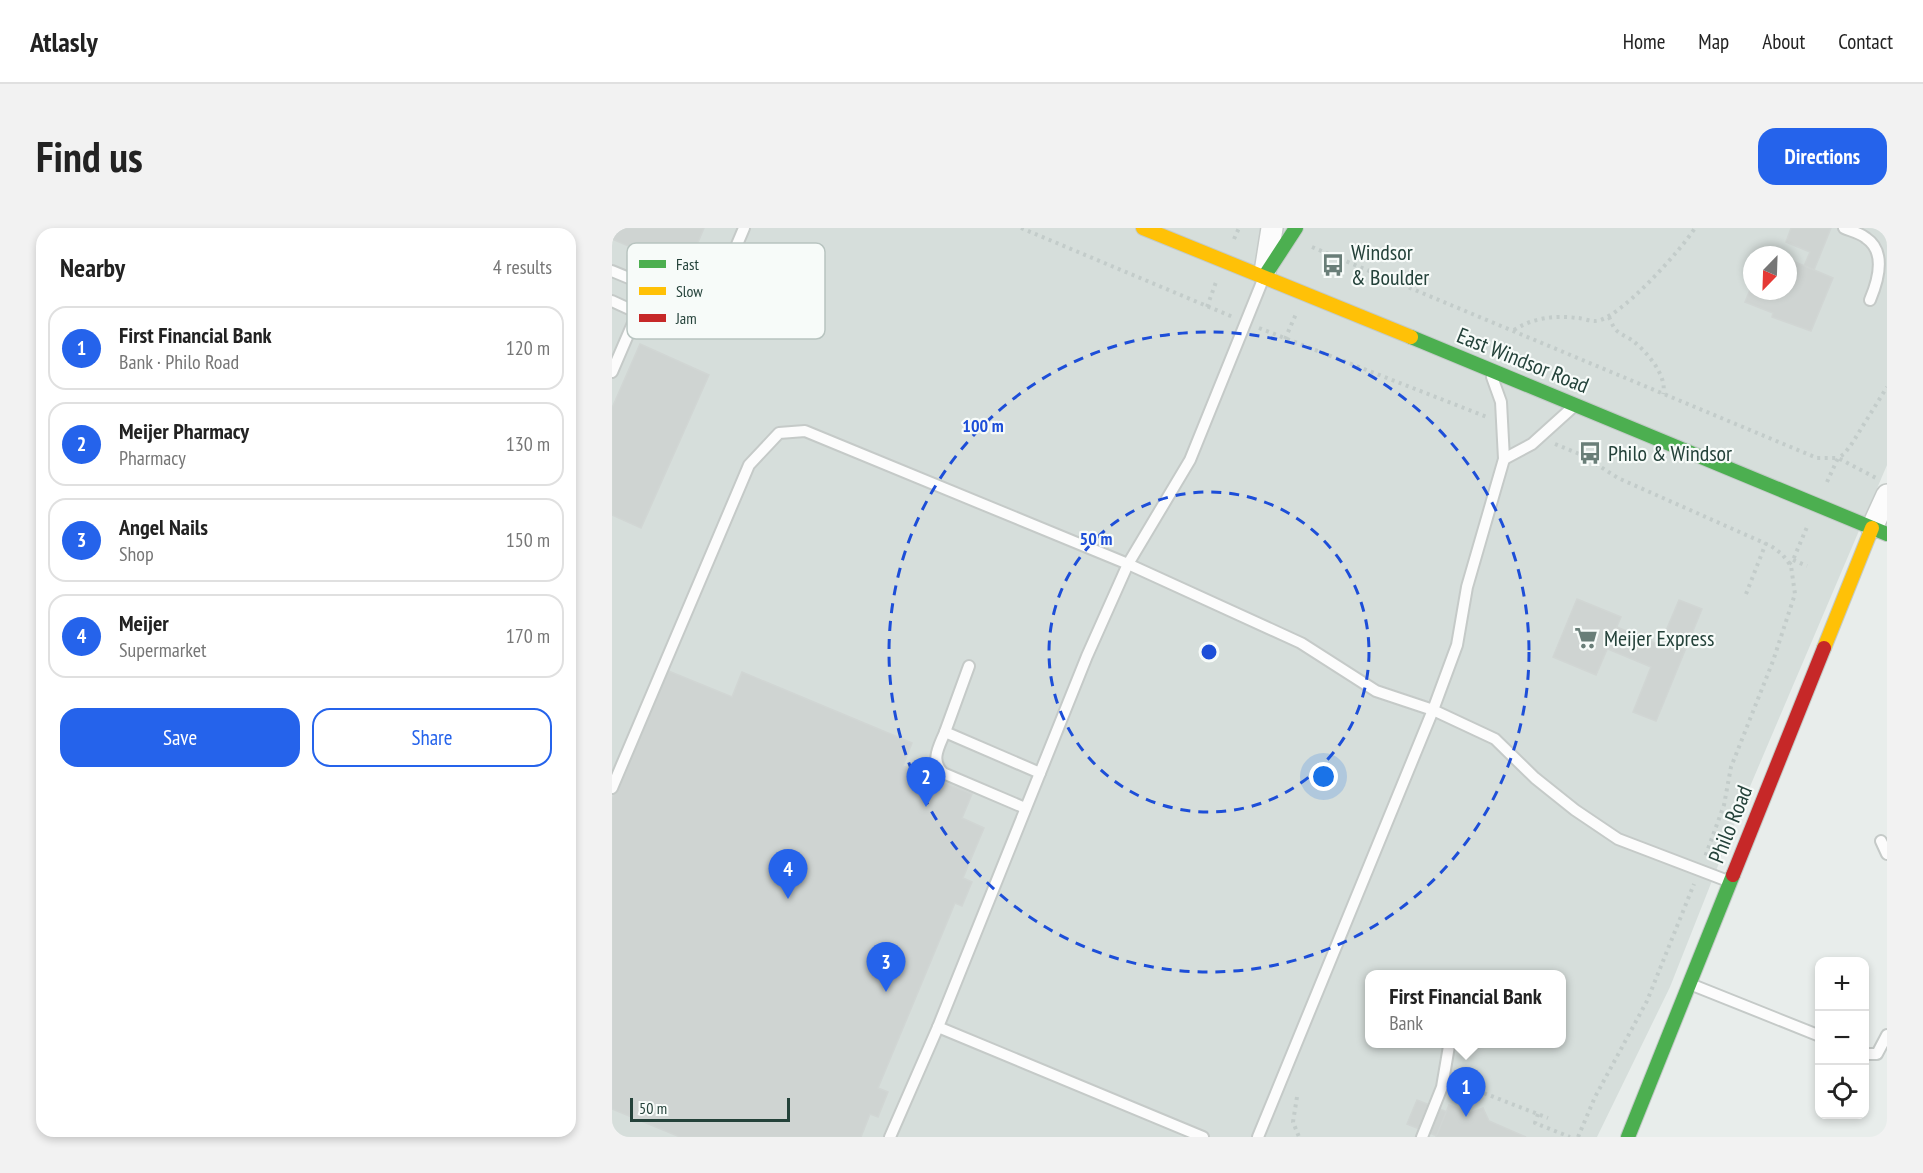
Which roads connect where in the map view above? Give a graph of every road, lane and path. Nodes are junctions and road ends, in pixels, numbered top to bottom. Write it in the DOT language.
graph roads {
  1 [pos="744,228"];
  2 [pos="1021,228"];
  3 [pos="1143,228"];
  4 [pos="1272,228"];
  5 [pos="1296,228"];
  6 [pos="1695,228"];
  7 [pos="1844,228"];
  8 [pos="738,243"];
  9 [pos="1307,245"];
  10 [pos="612,271"];
  11 [pos="627,277"];
  12 [pos="1264,277"];
  13 [pos="1870,300"];
  14 [pos="612,301"];
  15 [pos="1207,307"];
  16 [pos="627,308"];
  17 [pos="1609,317"];
  18 [pos="1291,325"];
  19 [pos="1514,331"];
  20 [pos="1269,332"];
  21 [pos="627,338"];
  22 [pos="1285,339"];
  23 [pos="613,369"];
  24 [pos="1490,370"];
  25 [pos="1887,387"];
  26 [pos="1663,394"];
  27 [pos="1577,404"];
  28 [pos="1488,417"];
  29 [pos="1557,445"];
  30 [pos="1838,458"];
  31 [pos="1504,459"];
  32 [pos="1832,470"];
  33 [pos="1887,483"];
  34 [pos="1887,495"];
  35 [pos="1880,531"];
  36 [pos="1766,543"];
  37 [pos="1797,552"];
  38 [pos="1791,562"];
  39 [pos="1128,564"];
  40 [pos="1807,566"];
  41 [pos="1746,594"];
  42 [pos="969,666"];
  43 [pos="1433,710"];
  44 [pos="945,732"];
  45 [pos="1040,773"];
  46 [pos="612,788"];
  47 [pos="1025,808"];
  48 [pos="1712,840"];
  49 [pos="1881,841"];
  50 [pos="1887,854"];
  51 [pos="1730,882"];
  52 [pos="1687,901"];
  53 [pos="1690,983"];
  54 [pos="938,1027"];
  55 [pos="1815,1034"];
  56 [pos="1887,1035"];
  57 [pos="1449,1048"];
  58 [pos="1869,1054"];
  59 [pos="1466,1092"];
  60 [pos="1297,1097"];
  61 [pos="1538,1114"];
  62 [pos="1548,1118"];
  63 [pos="890,1137"];
  64 [pos="1203,1137"];
  65 [pos="1258,1137"];
  66 [pos="1299,1137"];
  67 [pos="1422,1137"];
  68 [pos="1570,1137"];
  69 [pos="1578,1137"];
  70 [pos="1628,1137"];
  1 -- 8 [label="lane"];
  2 -- 15 [label="path"];
  3 -- 12 [label="main road, East Windsor Road"];
  4 -- 12 [label="street"];
  5 -- 12 [label="main road"];
  6 -- 17 [label="path"];
  7 -- 13 [label="lane"];
  9 -- 19 [label="path"];
  10 -- 11 [label="lane"];
  12 -- 24 [label="main road, East Windsor Road"];
  12 -- 39 [label="lane"];
  14 -- 16 [label="lane"];
  17 -- 19 [label="path"];
  17 -- 26 [label="path"];
  18 -- 22 [label="path"];
  19 -- 26 [label="path"];
  20 -- 22 [label="path"];
  21 -- 23 [label="lane"];
  22 -- 28 [label="path"];
  24 -- 27 [label="main road, East Windsor Road"];
  24 -- 31 [label="lane"];
  25 -- 30 [label="path"];
  26 -- 30 [label="path"];
  27 -- 31 [label="lane"];
  27 -- 35 [label="main road, East Windsor Road"];
  29 -- 36 [label="path"];
  30 -- 32 [label="path"];
  30 -- 33 [label="path"];
  31 -- 43 [label="lane"];
  34 -- 35 [label="street"];
  35 -- 51 [label="main road, Philo Road"];
  36 -- 38 [label="path"];
  36 -- 41 [label="path"];
  37 -- 38 [label="path"];
  38 -- 40 [label="path"];
  38 -- 48 [label="path"];
  39 -- 43 [label="lane"];
  39 -- 45 [label="lane"];
  39 -- 46 [label="lane"];
  42 -- 44 [label="lane"];
  43 -- 51 [label="lane"];
  43 -- 65 [label="lane"];
  44 -- 45 [label="lane"];
  44 -- 47 [label="lane"];
  45 -- 47 [label="lane"];
  47 -- 54 [label="lane"];
  49 -- 50 [label="lane"];
  51 -- 53 [label="main road, Philo Road"];
  52 -- 69 [label="path"];
  53 -- 55 [label="lane"];
  53 -- 70 [label="main road, Philo Road"];
  54 -- 63 [label="lane"];
  54 -- 64 [label="lane"];
  56 -- 58 [label="lane"];
  57 -- 67 [label="lane"];
  59 -- 61 [label="path"];
  60 -- 66 [label="path"];
  61 -- 62 [label="path"];
  61 -- 68 [label="path"];
}
